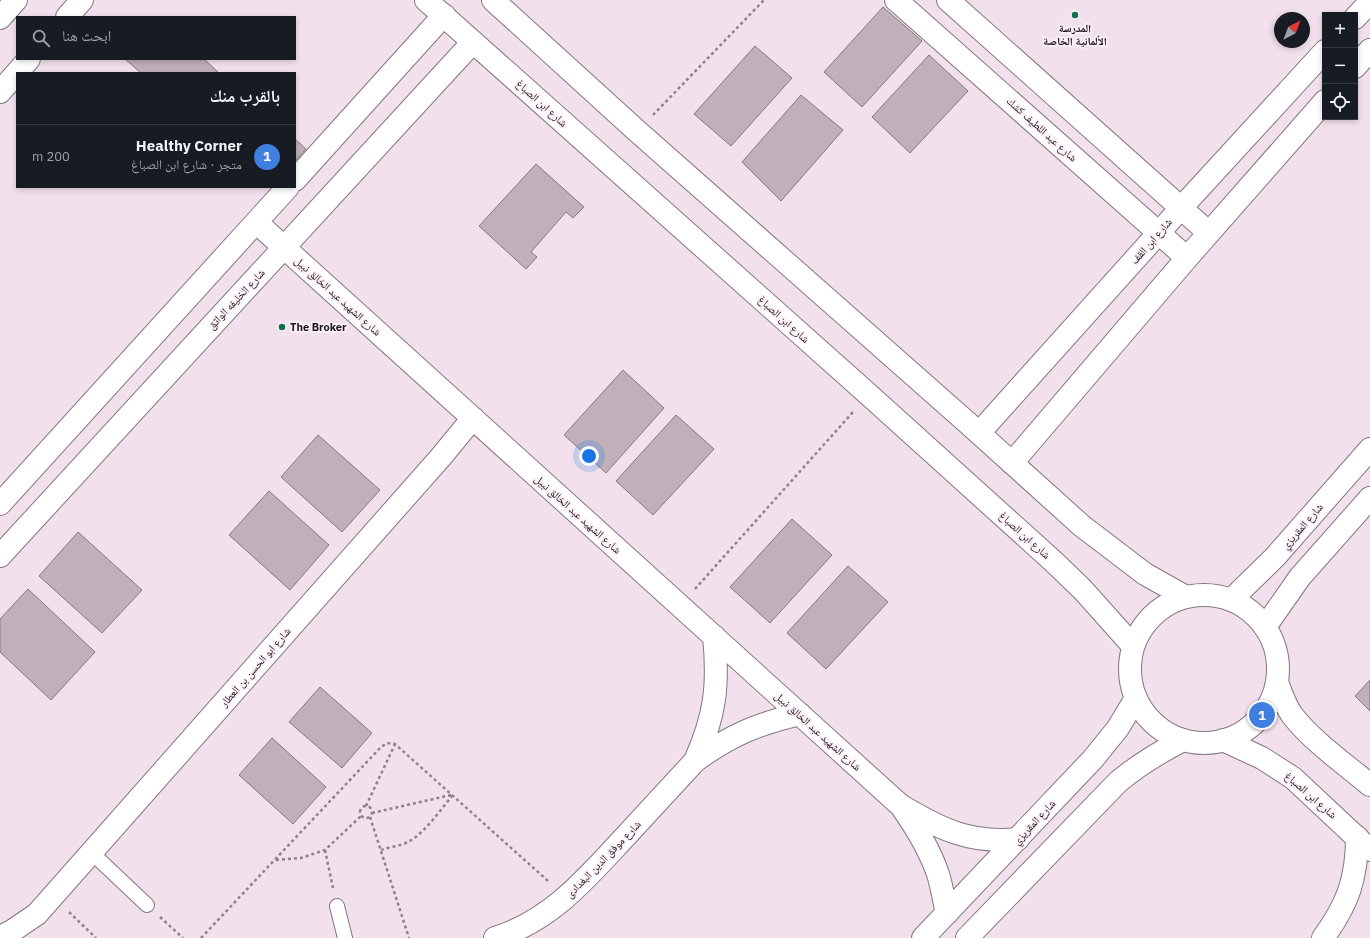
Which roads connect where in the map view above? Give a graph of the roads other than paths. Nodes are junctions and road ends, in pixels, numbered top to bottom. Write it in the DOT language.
graph roads {
  1 [pos="16,0"];
  2 [pos="82,0"];
  3 [pos="426,0"];
  4 [pos="493,0"];
  5 [pos="896,0"];
  6 [pos="948,0"];
  7 [pos="1370,2"];
  8 [pos="444,15"];
  9 [pos="1358,15"];
  10 [pos="68,16"];
  11 [pos="0,18"];
  12 [pos="473,42"];
  13 [pos="1370,50"];
  14 [pos="1322,54"];
  15 [pos="28,60"];
  16 [pos="1358,64"];
  17 [pos="18,72"];
  18 [pos="16,74"];
  19 [pos="0,92"];
  20 [pos="1322,104"];
  21 [pos="296,179"];
  22 [pos="287,188"];
  23 [pos="1181,208"];
  24 [pos="256,222"];
  25 [pos="1159,232"];
  26 [pos="1209,233"];
  27 [pos="284,247"];
  28 [pos="1187,258"];
  29 [pos="473,418"];
  30 [pos="979,433"];
  31 [pos="1370,449"];
  32 [pos="1012,463"];
  33 [pos="1370,498"];
  34 [pos="0,504"];
  35 [pos="0,556"];
  36 [pos="1186,597"];
  37 [pos="1231,600"];
  38 [pos="1265,627"];
  39 [pos="714,636"];
  40 [pos="1133,646"];
  41 [pos="1277,682"];
  42 [pos="1136,698"];
  43 [pos="800,714"];
  44 [pos="1183,740"];
  45 [pos="1223,740"];
  46 [pos="696,761"];
  47 [pos="1370,785"];
  48 [pos="900,805"];
  49 [pos="1018,839"];
  50 [pos="1363,843"];
  51 [pos="92,852"];
  52 [pos="147,905"];
  53 [pos="337,906"];
  54 [pos="36,914"];
  55 [pos="947,914"];
  56 [pos="0,936"];
  57 [pos="26,938"];
  58 [pos="345,938"];
  59 [pos="495,938"];
  60 [pos="923,938"];
  61 [pos="967,938"];
  62 [pos="1323,938"];
  1 -- 11 [label="street"];
  2 -- 10 [label="street"];
  3 -- 8 [label="street, شارع ابن الصباغ"];
  4 -- 30 [label="street"];
  5 -- 25 [label="street, شارع عبد اللطيف كشك"];
  6 -- 23 [label="street"];
  7 -- 9 [label="street"];
  8 -- 12 [label="street, شارع ابن الصباغ"];
  8 -- 21 [label="street"];
  12 -- 27 [label="street, شارع الخليفه الواثق"];
  12 -- 40 [label="street, شارع ابن الصباغ"];
  13 -- 16 [label="street"];
  14 -- 23 [label="street, شارع ابن القف"];
  15 -- 17 [label="street"];
  18 -- 19 [label="street"];
  20 -- 26 [label="street"];
  22 -- 24 [label="street"];
  23 -- 25 [label="street, شارع ابن القف"];
  23 -- 26 [label="street"];
  24 -- 27 [label="street, شارع الشهيد عبد الخالق نبيل"];
  24 -- 34 [label="street"];
  25 -- 28 [label="street, شارع عبد اللطيف كشك"];
  25 -- 30 [label="street, شارع ابن القف"];
  26 -- 28 [label="street"];
  27 -- 29 [label="street, شارع الشهيد عبد الخالق نبيل"];
  27 -- 35 [label="street, شارع الخليفه الواثق"];
  28 -- 32 [label="street"];
  29 -- 39 [label="street, شارع الشهيد عبد الخالق نبيل"];
  29 -- 51 [label="street, شارع ابو الحسن بن العطار"];
  30 -- 32 [label="street"];
  31 -- 37 [label="street, شارع المقريزي"];
  32 -- 36 [label="street"];
  33 -- 38 [label="street"];
  36 -- 37 [label="street"];
  36 -- 40 [label="street"];
  37 -- 38 [label="street"];
  38 -- 41 [label="street"];
  39 -- 43 [label="street, شارع الشهيد عبد الخالق نبيل"];
  39 -- 46 [label="street, شارع موفق الدين البغدادى"];
  40 -- 42 [label="street"];
  41 -- 45 [label="street"];
  41 -- 47 [label="street"];
  42 -- 44 [label="street"];
  42 -- 49 [label="street, شارع المقريزي"];
  43 -- 46 [label="street, شارع موفق الدين البغدادى"];
  43 -- 48 [label="street, شارع الشهيد عبد الخالق نبيل"];
  44 -- 45 [label="street"];
  44 -- 61 [label="street"];
  45 -- 50 [label="street, شارع ابن الصباغ"];
  46 -- 59 [label="street, شارع موفق الدين البغدادى"];
  48 -- 49 [label="street, شارع الشهيد عبد الخالق نبيل"];
  48 -- 55 [label="street, شارع الشهيد عبد الخالق نبيل"];
  49 -- 55 [label="street, شارع المقريزي"];
  50 -- 62 [label="street"];
  51 -- 52 [label="lane"];
  51 -- 54 [label="street, شارع ابو الحسن بن العطار"];
  53 -- 58 [label="lane"];
  54 -- 56 [label="street, شارع ابو الحسن بن العطار"];
  54 -- 57 [label="street, شارع ابو الحسن بن العطار"];
  55 -- 60 [label="street, شارع المقريزي"];
}
